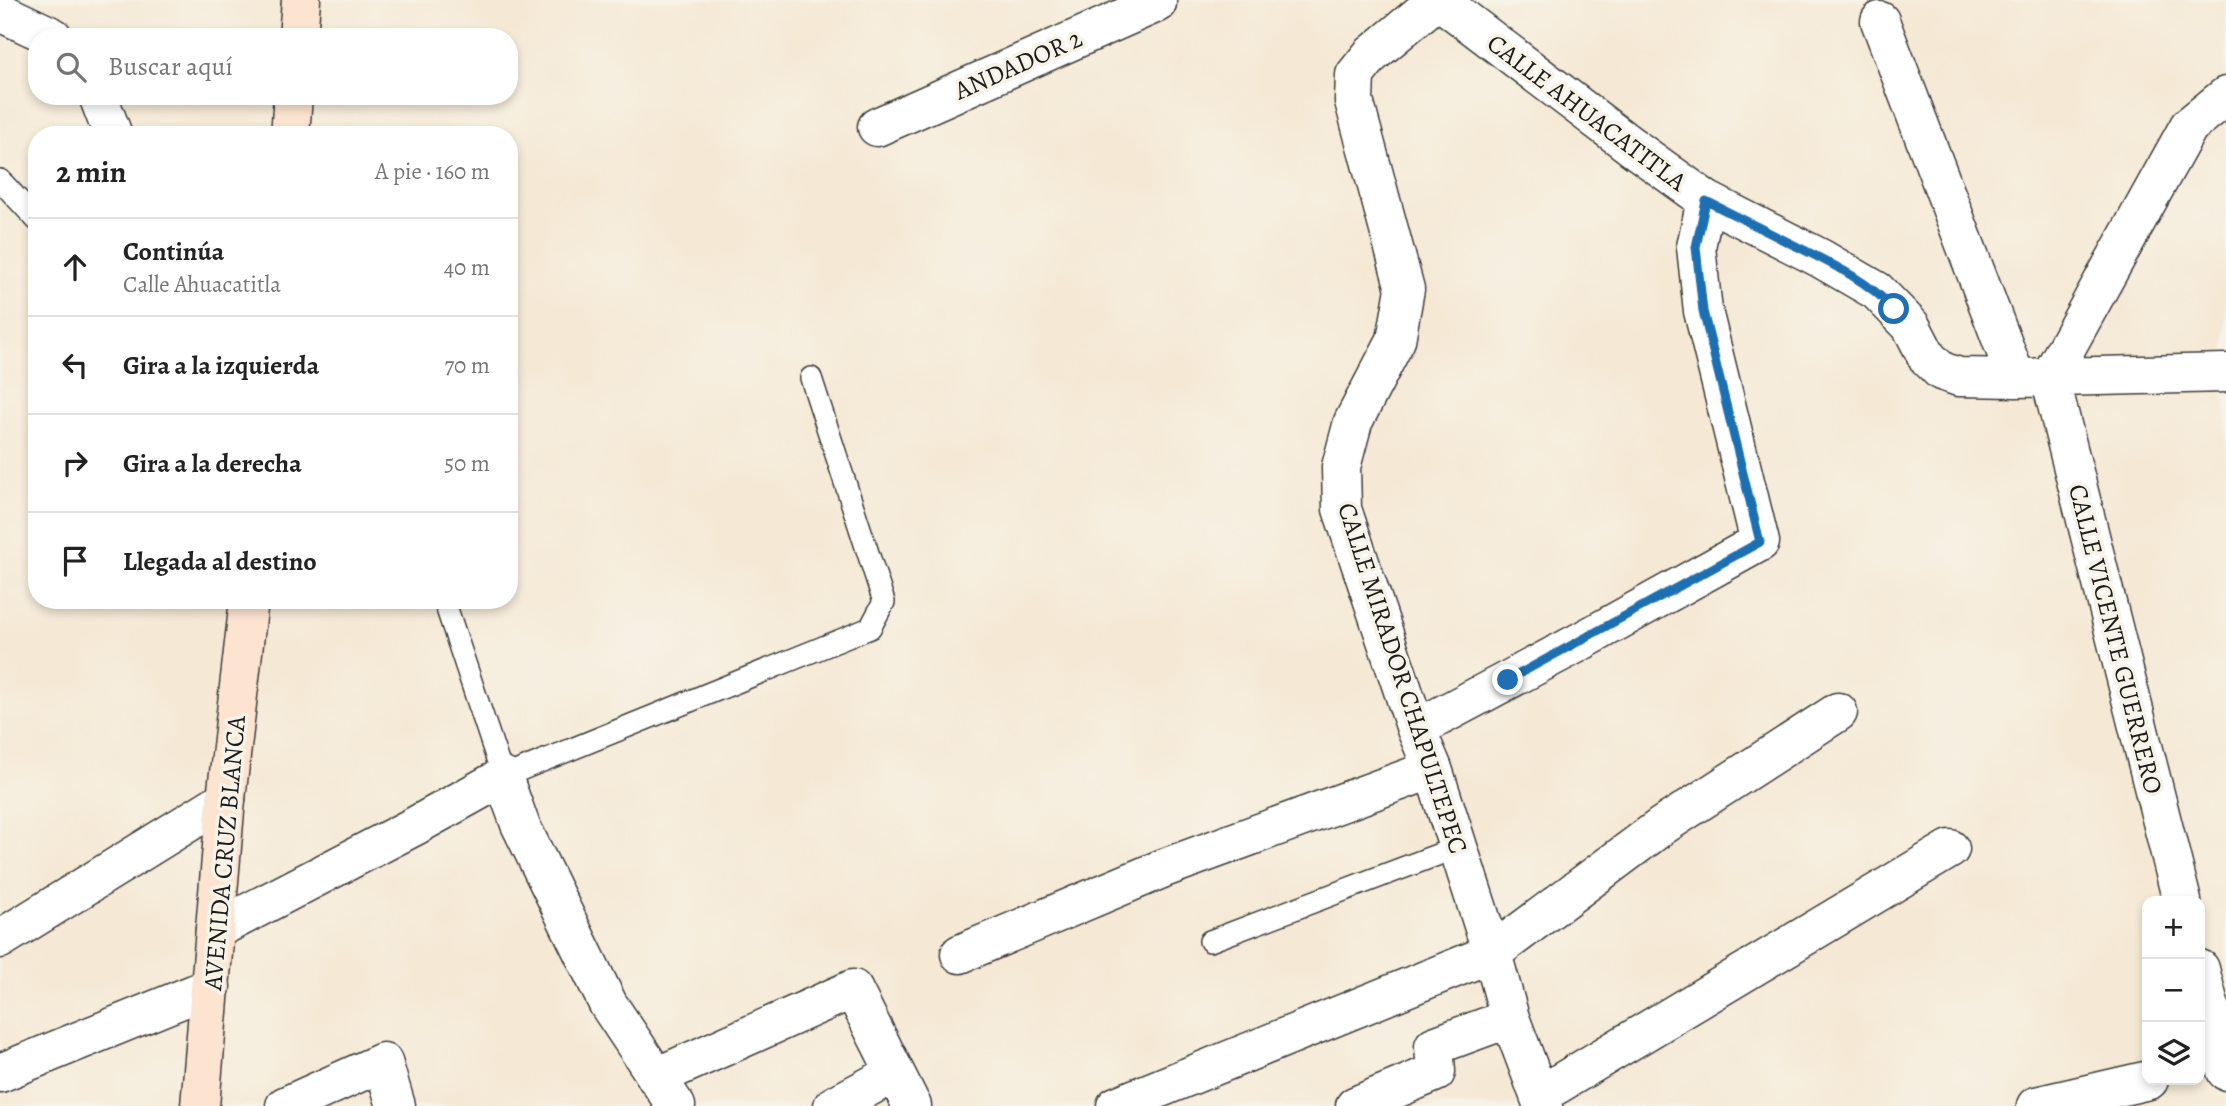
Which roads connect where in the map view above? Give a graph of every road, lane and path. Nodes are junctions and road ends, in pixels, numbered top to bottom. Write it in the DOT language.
graph roads {
  1 [pos="301,0"];
  2 [pos="1157,0"];
  3 [pos="1438,0"];
  4 [pos="0,12"];
  5 [pos="1880,21"];
  6 [pos="34,28"];
  7 [pos="299,28"];
  8 [pos="2226,96"];
  9 [pos="101,105"];
  10 [pos="292,105"];
  11 [pos="110,126"];
  12 [pos="291,126"];
  13 [pos="877,127"];
  14 [pos="0,180"];
  15 [pos="1706,201"];
  16 [pos="28,210"];
  17 [pos="2226,373"];
  18 [pos="811,377"];
  19 [pos="2033,378"];
  20 [pos="248,609"];
  21 [pos="447,609"];
  22 [pos="1838,712"];
  23 [pos="1416,729"];
  24 [pos="1433,769"];
  25 [pos="503,778"];
  26 [pos="226,799"];
  27 [pos="1458,847"];
  28 [pos="1950,849"];
  29 [pos="2181,896"];
  30 [pos="215,930"];
  31 [pos="0,939"];
  32 [pos="1210,941"];
  33 [pos="1492,953"];
  34 [pos="960,954"];
  35 [pos="211,987"];
  36 [pos="2205,1000"];
  37 [pos="1510,1018"];
  38 [pos="2216,1067"];
  39 [pos="0,1073"];
  40 [pos="2142,1081"];
  41 [pos="903,1089"];
  42 [pos="666,1091"];
  43 [pos="1542,1101"];
  44 [pos="200,1106"];
  45 [pos="285,1106"];
  46 [pos="396,1106"];
  47 [pos="833,1106"];
  48 [pos="1116,1106"];
  49 [pos="1354,1106"];
  50 [pos="2036,1106"];
  1 -- 7 [label="main road"];
  2 -- 13 [label="street, ANDADOR 2"];
  3 -- 15 [label="street, CALLE AHUACATITLA"];
  3 -- 23 [label="street, CALLE MIRADOR CHAPULTEPEC"];
  4 -- 6 [label="street"];
  5 -- 19 [label="street, CALLE VICENTE GUERRERO"];
  8 -- 19 [label="street"];
  9 -- 11 [label="street"];
  10 -- 12 [label="main road"];
  14 -- 16 [label="lane"];
  15 -- 19 [label="street, CALLE AHUACATITLA"];
  15 -- 23 [label="street"];
  17 -- 19 [label="street, CALLE AHUACATITLA"];
  18 -- 25 [label="lane"];
  19 -- 29 [label="street, CALLE VICENTE GUERRERO"];
  20 -- 26 [label="main road, AVENIDA CRUZ BLANCA"];
  21 -- 25 [label="lane"];
  22 -- 33 [label="street"];
  23 -- 24 [label="street, CALLE MIRADOR CHAPULTEPEC"];
  24 -- 27 [label="street, CALLE MIRADOR CHAPULTEPEC"];
  24 -- 34 [label="street"];
  25 -- 30 [label="street"];
  25 -- 42 [label="street"];
  26 -- 30 [label="main road, AVENIDA CRUZ BLANCA"];
  26 -- 31 [label="street"];
  27 -- 32 [label="lane"];
  27 -- 33 [label="street, CALLE MIRADOR CHAPULTEPEC"];
  28 -- 43 [label="street"];
  30 -- 35 [label="main road, AVENIDA CRUZ BLANCA"];
  33 -- 37 [label="street, CALLE MIRADOR CHAPULTEPEC"];
  33 -- 48 [label="street"];
  35 -- 39 [label="street"];
  35 -- 44 [label="main road, AVENIDA CRUZ BLANCA"];
  36 -- 38 [label="street"];
  37 -- 43 [label="street, CALLE MIRADOR CHAPULTEPEC"];
  37 -- 49 [label="street"];
  40 -- 50 [label="street"];
  41 -- 42 [label="street"];
  41 -- 47 [label="street"];
  45 -- 46 [label="street"];
}
